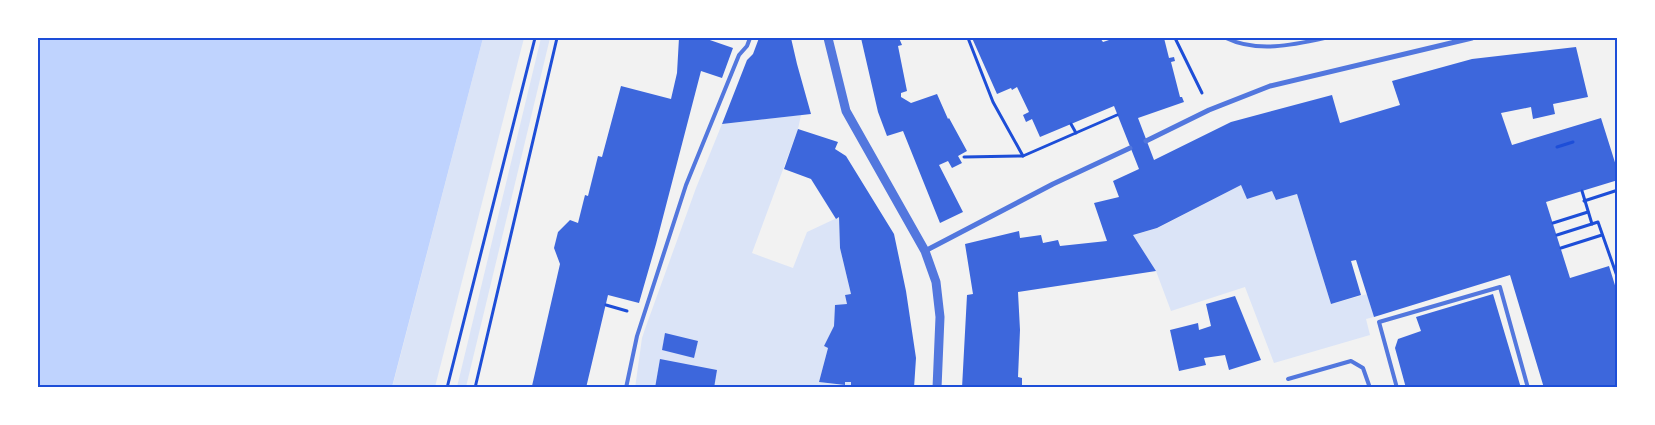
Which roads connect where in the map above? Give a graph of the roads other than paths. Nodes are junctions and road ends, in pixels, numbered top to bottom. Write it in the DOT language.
graph roads {
  1 [pos="750,38"];
  2 [pos="828,38"];
  3 [pos="1226,38"];
  4 [pos="1325,38"];
  5 [pos="1472,38"];
  6 [pos="1146,141"];
  7 [pos="1130,148"];
  8 [pos="925,251"];
  9 [pos="1288,379"];
  10 [pos="626,388"];
  11 [pos="937,388"];
  12 [pos="1370,388"];
  13 [pos="1398,388"];
  14 [pos="1528,388"];
  1 -- 10 [label="lane"];
  2 -- 8 [label="street"];
  3 -- 4 [label="lane"];
  5 -- 6 [label="street"];
  7 -- 8 [label="street"];
  8 -- 11 [label="street"];
  9 -- 12 [label="lane"];
  13 -- 14 [label="lane"];
}
